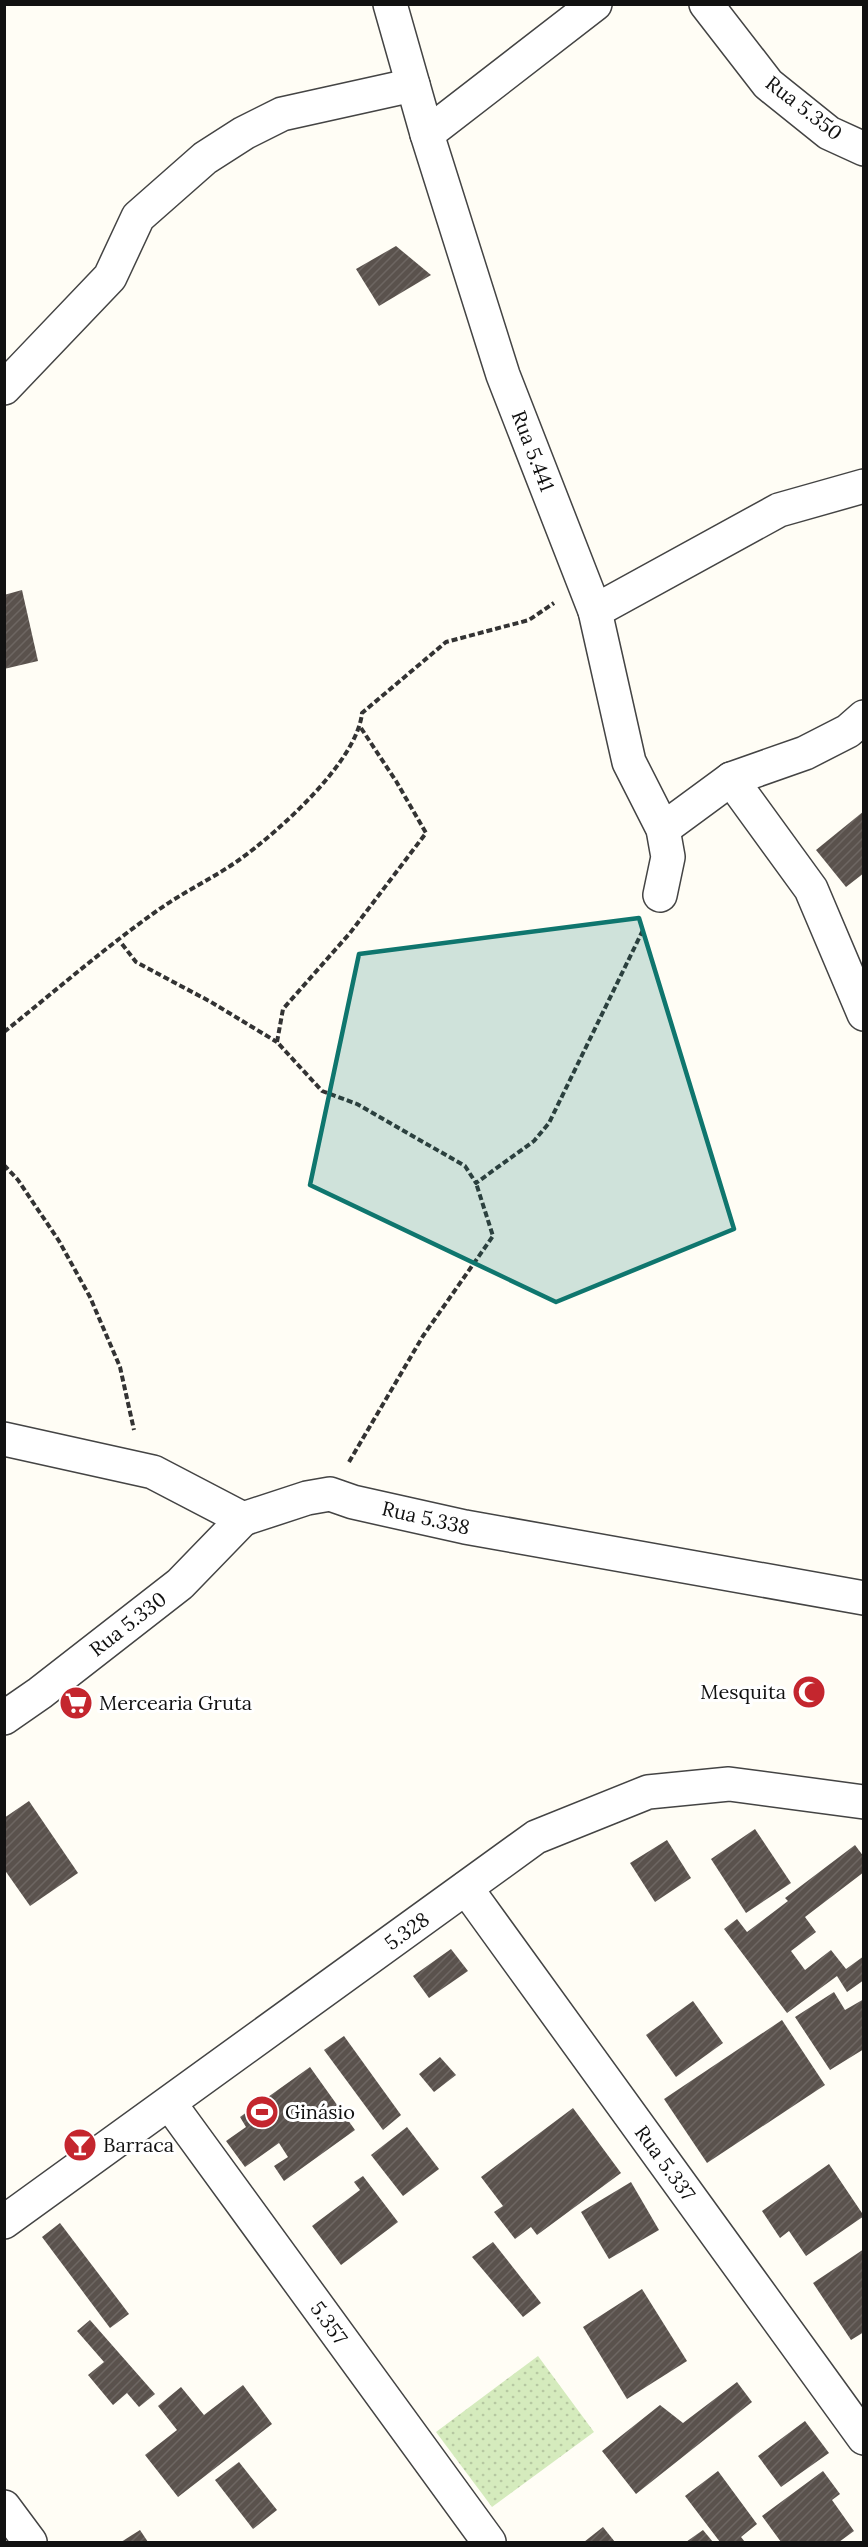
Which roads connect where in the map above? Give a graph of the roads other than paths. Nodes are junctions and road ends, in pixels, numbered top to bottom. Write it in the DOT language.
graph roads {
  1 [pos="390,4"];
  2 [pos="596,4"];
  3 [pos="706,4"];
  4 [pos="412,85"];
  5 [pos="427,134"];
  6 [pos="864,149"];
  7 [pos="4,388"];
  8 [pos="864,486"];
  9 [pos="589,596"];
  10 [pos="864,717"];
  11 [pos="731,779"];
  12 [pos="663,829"];
  13 [pos="660,895"];
  14 [pos="864,1014"];
  15 [pos="4,1439"];
  16 [pos="243,1519"];
  17 [pos="864,1598"];
  18 [pos="4,1718"];
  19 [pos="860,1806"];
  20 [pos="466,1888"];
  21 [pos="170,2104"];
  22 [pos="4,2222"];
  23 [pos="864,2438"];
  24 [pos="4,2507"];
  25 [pos="30,2542"];
  26 [pos="489,2542"];
  1 -- 4 [label="street, Rua 5.441"];
  2 -- 5 [label="street"];
  3 -- 6 [label="street, Rua 5.350"];
  4 -- 5 [label="street, Rua 5.441"];
  4 -- 7 [label="street"];
  5 -- 9 [label="street, Rua 5.441"];
  8 -- 9 [label="street"];
  9 -- 12 [label="street, Rua 5.441"];
  10 -- 11 [label="street"];
  11 -- 12 [label="street"];
  11 -- 14 [label="street"];
  12 -- 13 [label="street, Rua 5.441"];
  15 -- 16 [label="street"];
  16 -- 17 [label="street, Rua 5.338"];
  16 -- 18 [label="street, Rua 5.330"];
  19 -- 20 [label="street, 5.328"];
  20 -- 21 [label="street, 5.328"];
  20 -- 23 [label="street, Rua 5.337"];
  21 -- 22 [label="street, 5.328"];
  21 -- 26 [label="street, 5.357"];
  24 -- 25 [label="street"];
}
